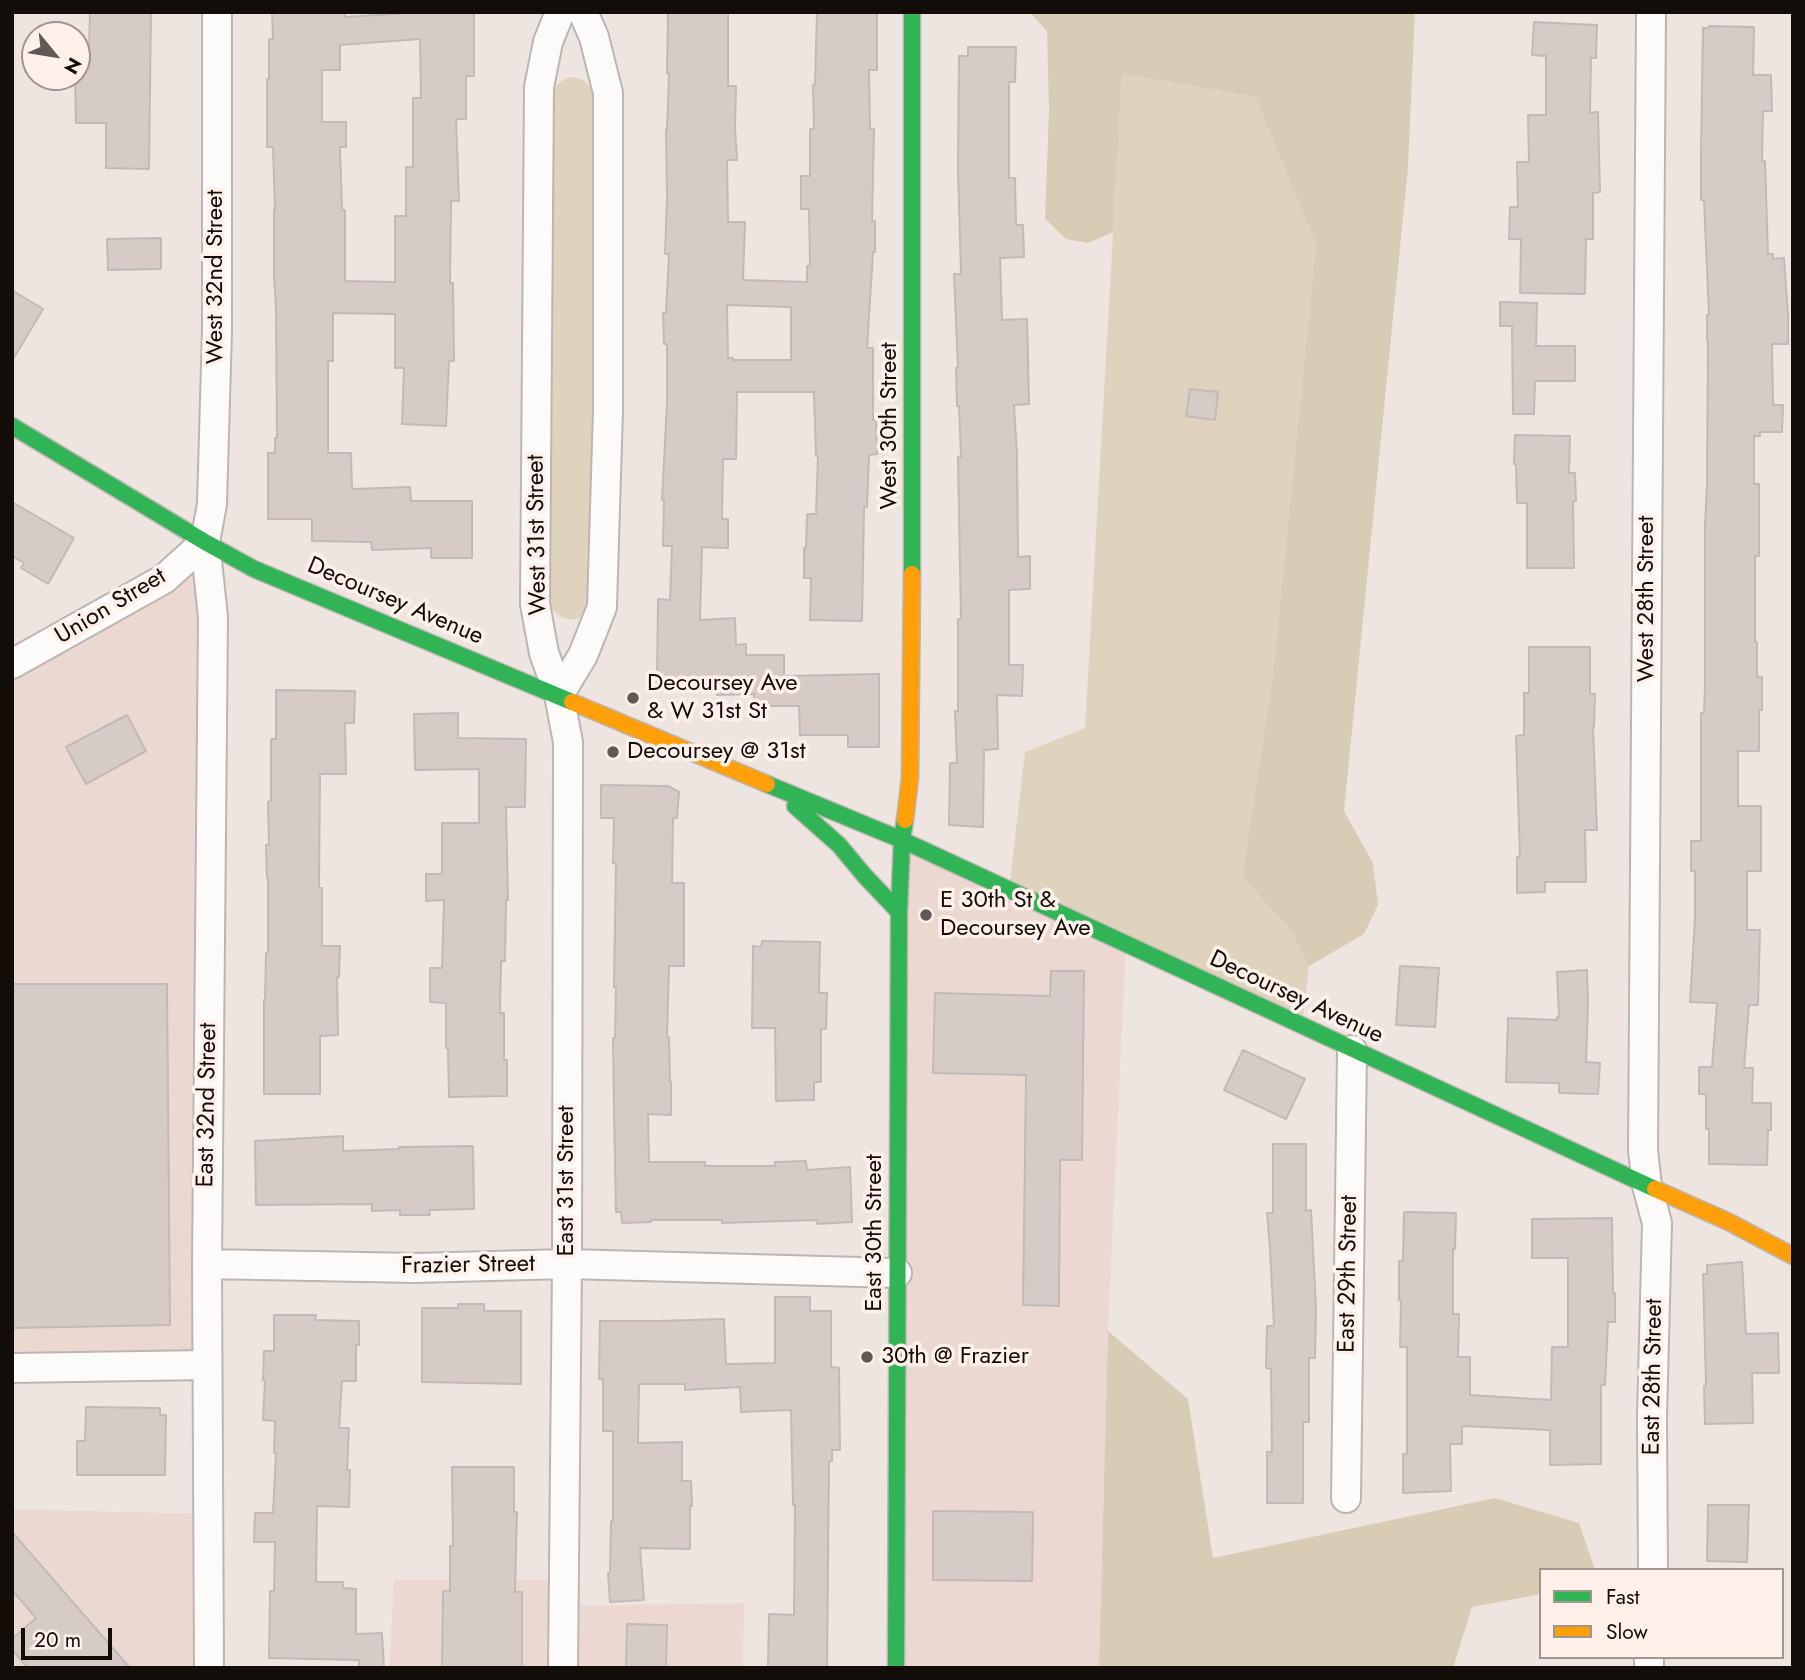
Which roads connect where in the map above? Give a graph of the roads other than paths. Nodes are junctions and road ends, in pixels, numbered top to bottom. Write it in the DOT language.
graph roads {
  1 [pos="217,12"];
  2 [pos="560,12"];
  3 [pos="583,12"];
  4 [pos="912,12"];
  5 [pos="1651,12"];
  6 [pos="12,426"];
  7 [pos="205,542"];
  8 [pos="12,664"];
  9 [pos="559,695"];
  10 [pos="778,787"];
  11 [pos="902,840"];
  12 [pos="899,912"];
  13 [pos="1352,1050"];
  14 [pos="1647,1186"];
  15 [pos="1793,1256"];
  16 [pos="207,1264"];
  17 [pos="567,1264"];
  18 [pos="897,1273"];
  19 [pos="207,1365"];
  20 [pos="12,1368"];
  21 [pos="1346,1498"];
  22 [pos="1653,1568"];
  23 [pos="209,1668"];
  24 [pos="563,1668"];
  25 [pos="897,1668"];
  1 -- 7 [label="street, West 32nd Street"];
  2 -- 9 [label="street, West 31st Street"];
  3 -- 9 [label="street"];
  4 -- 11 [label="main road, West 30th Street"];
  5 -- 14 [label="street, West 28th Street"];
  6 -- 7 [label="main road, Decoursey Avenue"];
  7 -- 8 [label="street, Union Street"];
  7 -- 9 [label="main road, Decoursey Avenue"];
  7 -- 16 [label="street, East 32nd Street"];
  9 -- 10 [label="main road, Decoursey Avenue"];
  9 -- 17 [label="street, East 31st Street"];
  10 -- 11 [label="main road, Decoursey Avenue"];
  10 -- 12 [label="main road, Decoursey Avenue"];
  11 -- 12 [label="main road, East 30th Street"];
  11 -- 13 [label="main road, Decoursey Avenue"];
  12 -- 18 [label="main road, East 30th Street"];
  13 -- 14 [label="main road, Decoursey Avenue"];
  13 -- 21 [label="street, East 29th Street"];
  14 -- 15 [label="main road, Decoursey Avenue"];
  14 -- 22 [label="street, East 28th Street"];
  16 -- 17 [label="street, Frazier Street"];
  16 -- 19 [label="street, East 32nd Street"];
  17 -- 18 [label="street, Frazier Street"];
  17 -- 24 [label="street, East 31st Street"];
  18 -- 25 [label="main road, East 30th Street"];
  19 -- 20 [label="street"];
  19 -- 23 [label="street, East 32nd Street"];
}
